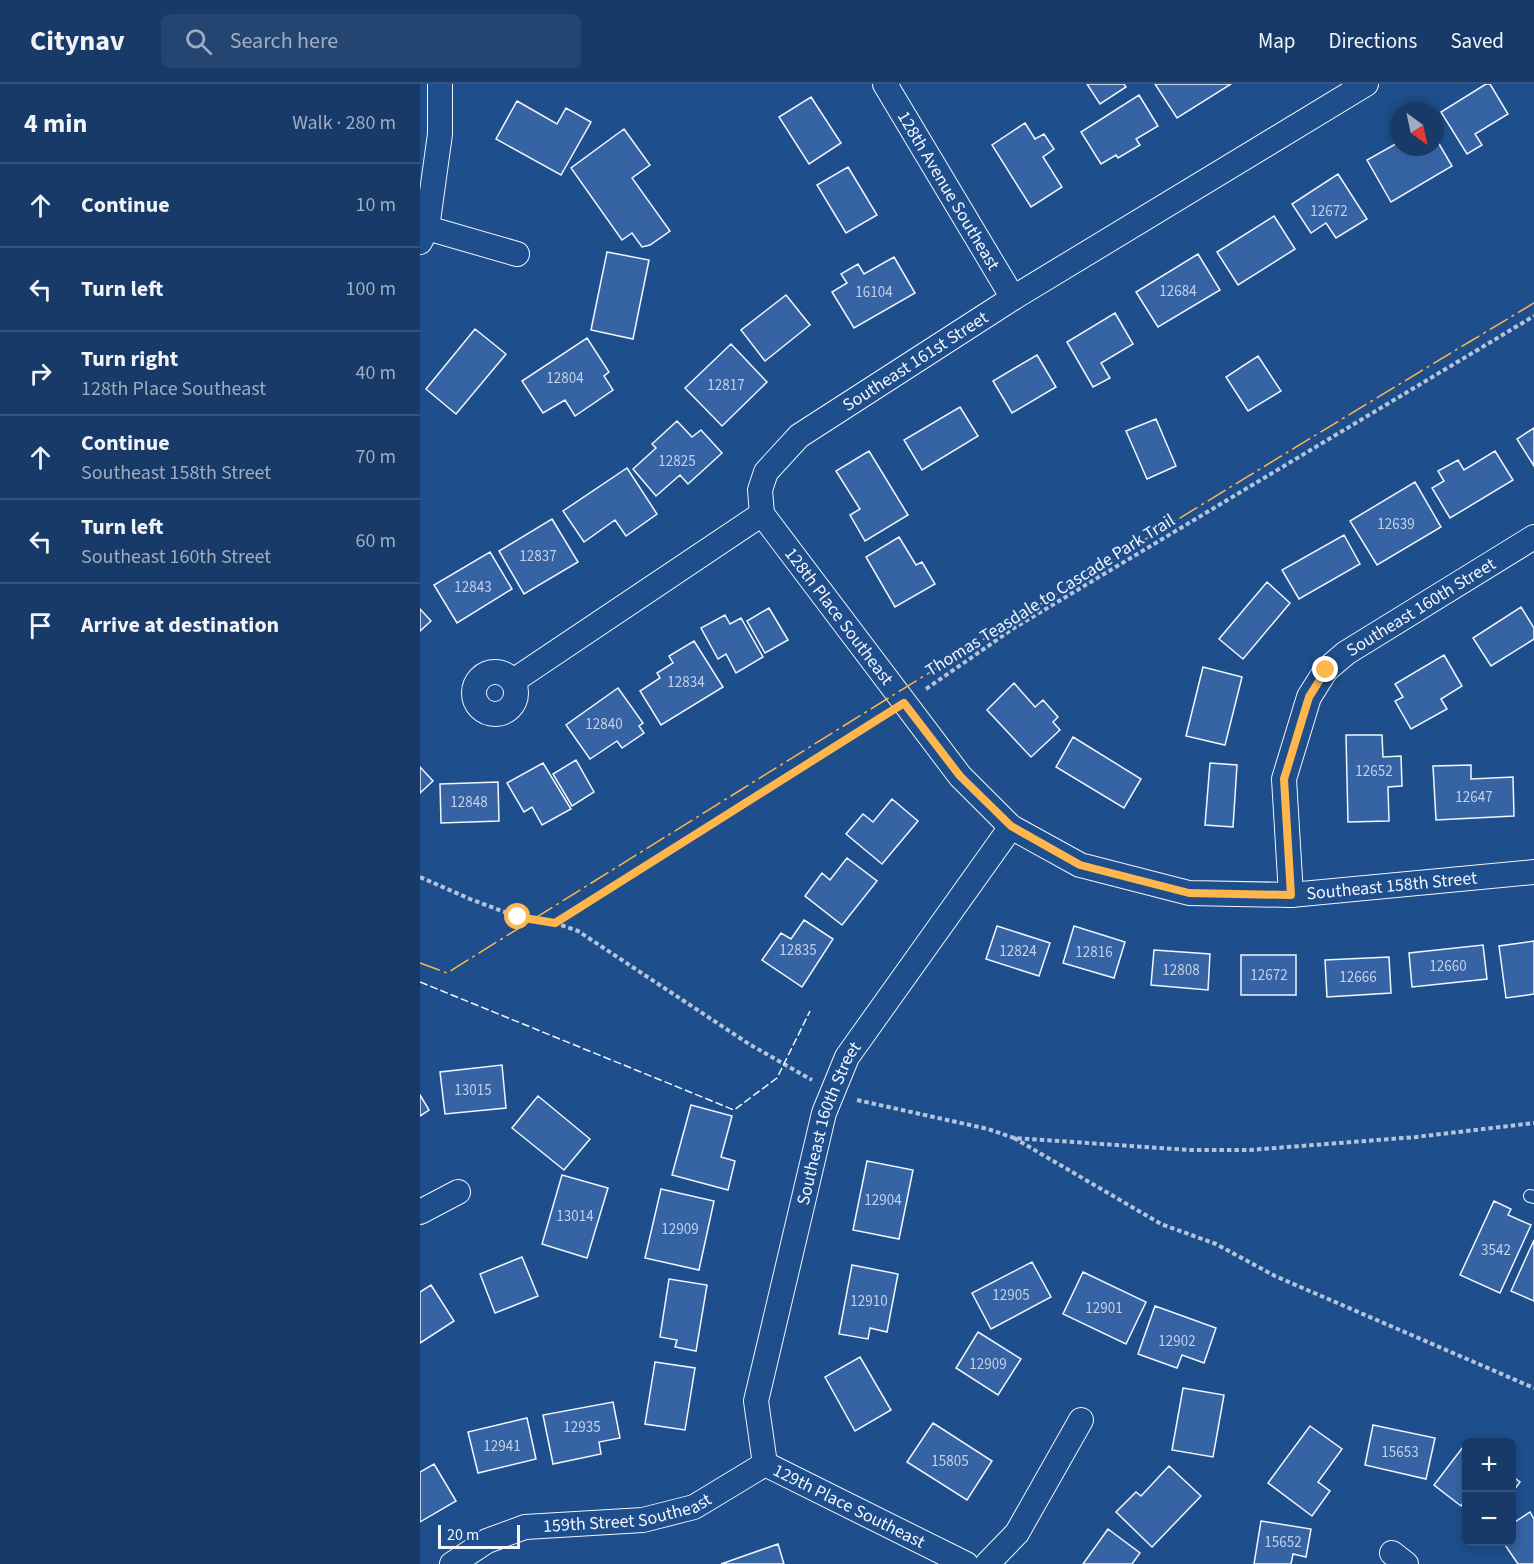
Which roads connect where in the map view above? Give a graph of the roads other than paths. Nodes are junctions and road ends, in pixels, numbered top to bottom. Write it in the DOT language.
graph roads {
  1 [pos="440,84"];
  2 [pos="885,84"];
  3 [pos="1366,84"];
  4 [pos="424,235"];
  5 [pos="517,254"];
  6 [pos="1013,298"];
  7 [pos="762,514"];
  8 [pos="1534,537"];
  9 [pos="513,681"];
  10 [pos="1011,826"];
  11 [pos="1534,872"];
  12 [pos="1291,895"];
  13 [pos="458,1192"];
  14 [pos="420,1212"];
  15 [pos="1081,1420"];
  16 [pos="765,1464"];
  17 [pos="452,1564"];
  18 [pos="966,1564"];
  19 [pos="987,1564"];
  1 -- 4 [label="street"];
  2 -- 6 [label="street, 128th Avenue Southeast"];
  3 -- 6 [label="street, Southeast 161st Street"];
  4 -- 5 [label="street"];
  6 -- 7 [label="street, Southeast 161st Street"];
  7 -- 9 [label="street"];
  7 -- 10 [label="street, 128th Place Southeast"];
  8 -- 12 [label="street, Southeast 160th Street"];
  10 -- 12 [label="street, Southeast 158th Street"];
  10 -- 16 [label="street, Southeast 160th Street"];
  11 -- 12 [label="street, Southeast 158th Street"];
  13 -- 14 [label="street"];
  15 -- 19 [label="street"];
  16 -- 17 [label="street, 159th Street Southeast"];
  16 -- 18 [label="street, 129th Place Southeast"];
}
